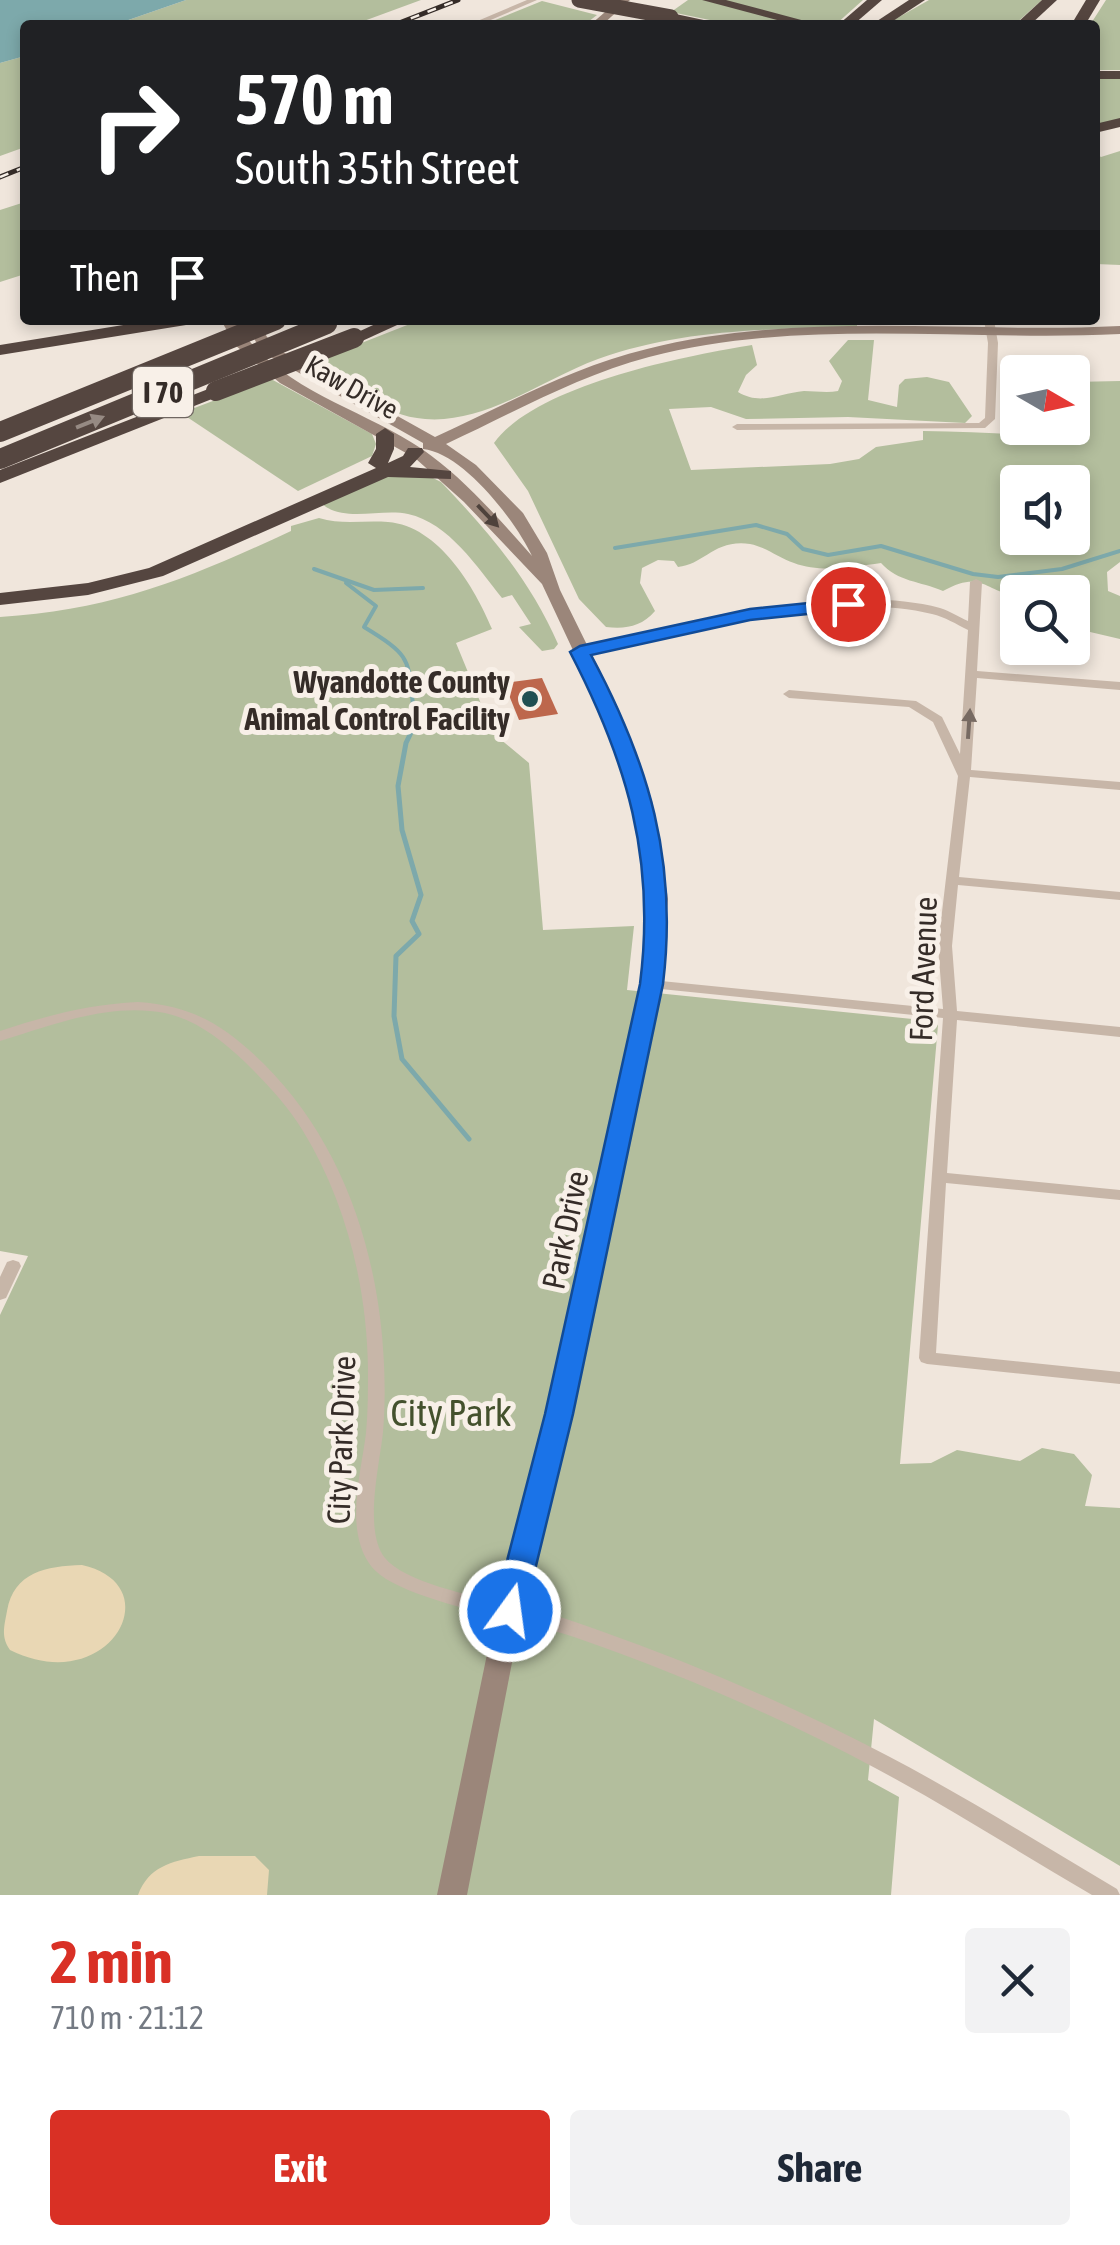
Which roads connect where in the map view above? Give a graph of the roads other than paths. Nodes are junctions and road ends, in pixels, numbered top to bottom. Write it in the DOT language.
graph roads {
  1 [pos="533,0"];
  2 [pos="564,0"];
  3 [pos="579,0"];
  4 [pos="625,0"];
  5 [pos="644,0"];
  6 [pos="709,0"];
  7 [pos="875,0"];
  8 [pos="918,0"];
  9 [pos="1050,0"];
  10 [pos="484,20"];
  11 [pos="601,20"];
  12 [pos="621,20"];
  13 [pos="626,20"];
  14 [pos="685,20"];
  15 [pos="792,20"];
  16 [pos="851,20"];
  17 [pos="886,20"];
  18 [pos="1028,20"];
  19 [pos="118,325"];
  20 [pos="152,325"];
  21 [pos="230,325"];
  22 [pos="254,325"];
  23 [pos="264,325"];
  24 [pos="325,325"];
  25 [pos="386,325"];
  26 [pos="990,327"];
  27 [pos="1120,330"];
  28 [pos="0,347"];
  29 [pos="474,424"];
  30 [pos="388,426"];
  31 [pos="737,426"];
  32 [pos="0,432"];
  33 [pos="435,443"];
  34 [pos="416,452"];
  35 [pos="0,459"];
  36 [pos="471,468"];
  37 [pos="370,472"];
  38 [pos="444,475"];
  39 [pos="0,477"];
  40 [pos="262,520"];
  41 [pos="0,582"];
  42 [pos="976,582"];
  43 [pos="552,590"];
  44 [pos="0,598"];
  45 [pos="975,630"];
  46 [pos="580,652"];
  47 [pos="973,674"];
  48 [pos="1120,686"];
  49 [pos="790,694"];
  50 [pos="962,773"];
  51 [pos="1120,786"];
  52 [pos="954,880"];
  53 [pos="1120,896"];
  54 [pos="651,984"];
  55 [pos="950,1015"];
  56 [pos="1120,1032"];
  57 [pos="0,1036"];
  58 [pos="939,1177"];
  59 [pos="1120,1194"];
  60 [pos="12,1266"];
  61 [pos="0,1294"];
  62 [pos="1120,1378"];
  63 [pos="510,1611"];
  64 [pos="452,1895"];
  65 [pos="1110,1895"];
  1 -- 10 [label="street"];
  2 -- 13 [label="highway, bridge"];
  3 -- 14 [label="highway, bridge"];
  4 -- 11 [label="main road"];
  5 -- 12 [label="main road"];
  6 -- 15 [label="highway"];
  7 -- 16 [label="highway"];
  8 -- 17 [label="highway"];
  9 -- 18 [label="highway"];
  19 -- 28 [label="highway"];
  20 -- 28 [label="highway"];
  21 -- 30 [label="main road, Kaw Drive"];
  22 -- 30 [label="main road, Kaw Drive"];
  23 -- 32 [label="highway, I 70, bridge"];
  35 -- 24 [label="highway, I 70, one-way, bridge"];
  25 -- 39 [label="highway, bridge"];
  26 -- 27 [label="main road"];
  26 -- 29 [label="main road"];
  26 -- 31 [label="street"];
  29 -- 30 [label="main road"];
  29 -- 33 [label="main road"];
  29 -- 36 [label="main road"];
  30 -- 33 [label="main road, Kaw Drive"];
  30 -- 34 [label="main road, Kaw Drive"];
  30 -- 37 [label="highway"];
  33 -- 34 [label="main road"];
  33 -- 36 [label="main road, Park Drive"];
  34 -- 37 [label="highway"];
  34 -- 38 [label="main road, Park Drive"];
  36 -- 43 [label="main road, Park Drive"];
  37 -- 38 [label="highway"];
  37 -- 40 [label="highway"];
  38 -- 43 [label="main road, Park Drive, one-way"];
  40 -- 41 [label="highway"];
  40 -- 44 [label="highway"];
  42 -- 45 [label="street, Ford Avenue"];
  43 -- 46 [label="main road, Park Drive"];
  45 -- 46 [label="street"];
  45 -- 47 [label="street, Ford Avenue"];
  46 -- 54 [label="main road, Park Drive"];
  47 -- 48 [label="street"];
  50 -- 47 [label="street, Ford Avenue, one-way"];
  49 -- 50 [label="street"];
  50 -- 51 [label="street"];
  50 -- 52 [label="street, Ford Avenue"];
  52 -- 53 [label="street"];
  52 -- 55 [label="street, Ford Avenue"];
  54 -- 55 [label="street"];
  54 -- 63 [label="main road, Park Drive"];
  55 -- 56 [label="street"];
  55 -- 58 [label="street, Ford Avenue"];
  57 -- 63 [label="street, City Park Drive"];
  58 -- 59 [label="street"];
  58 -- 62 [label="street, Ford Avenue"];
  60 -- 61 [label="street"];
  63 -- 64 [label="main road, Park Drive"];
  63 -- 65 [label="street, City Park Drive"];
}
